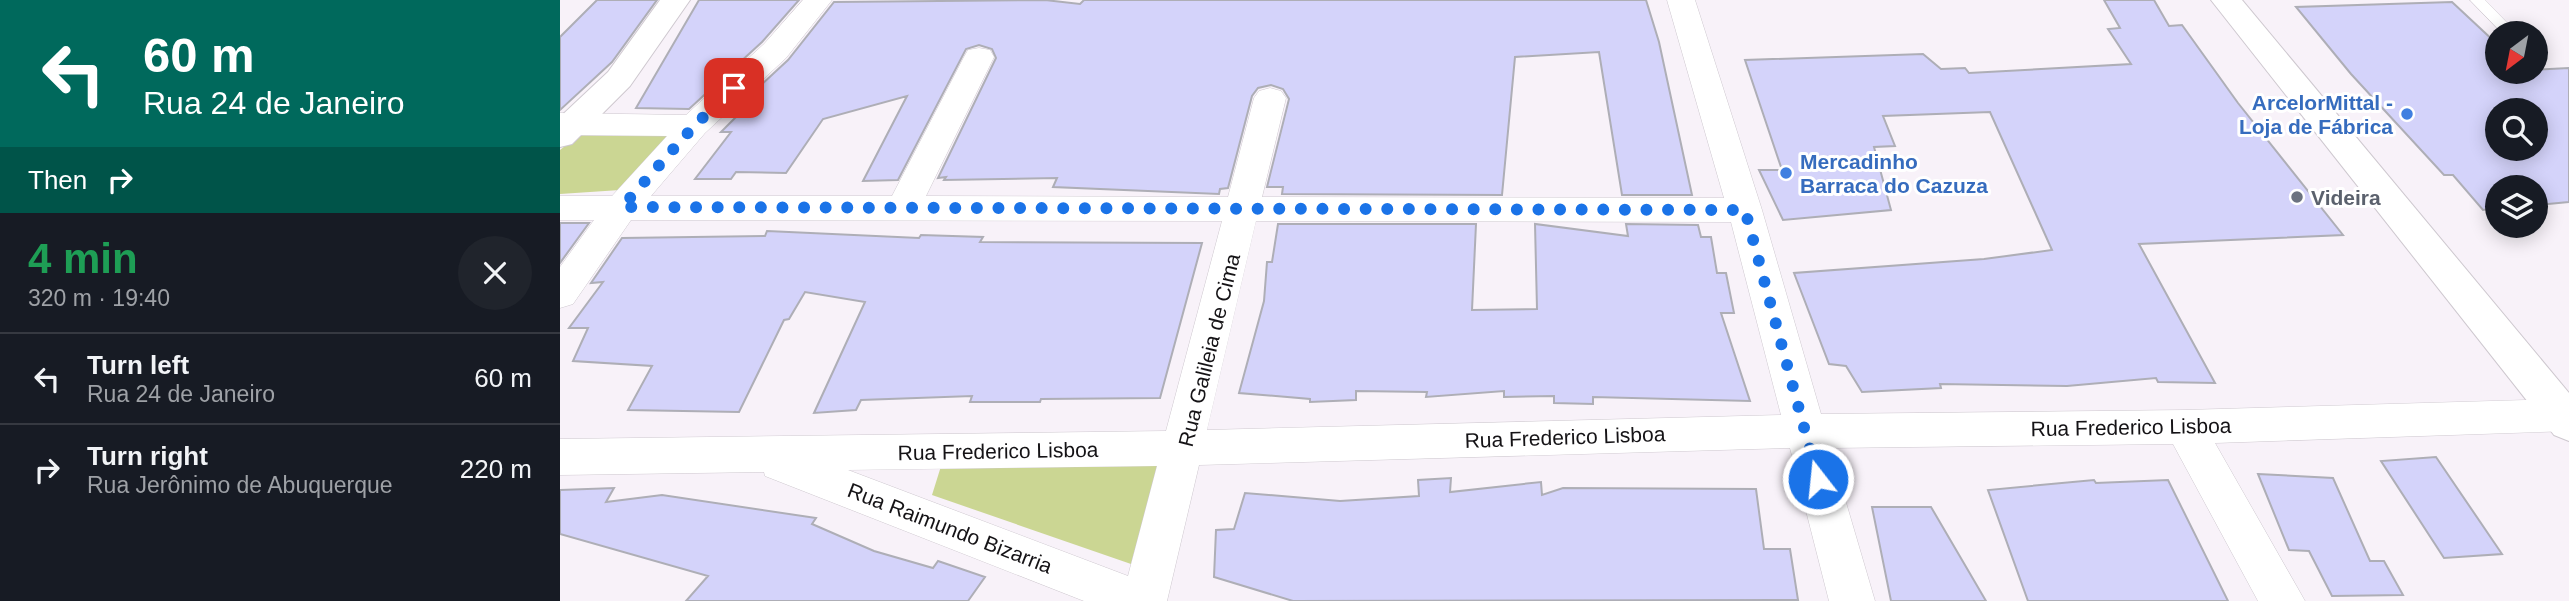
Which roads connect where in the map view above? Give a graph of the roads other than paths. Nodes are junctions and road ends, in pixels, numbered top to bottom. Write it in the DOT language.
graph roads {
  1 [pos="675,0"];
  2 [pos="818,0"];
  3 [pos="1681,0"];
  4 [pos="2226,0"];
  5 [pos="2477,0"];
  6 [pos="2498,21"];
  7 [pos="979,57"];
  8 [pos="1270,99"];
  9 [pos="694,126"];
  10 [pos="565,128"];
  11 [pos="622,207"];
  12 [pos="560,208"];
  13 [pos="902,208"];
  14 [pos="1245,209"];
  15 [pos="1745,210"];
  16 [pos="560,295"];
  17 [pos="2567,419"];
  18 [pos="2185,427"];
  19 [pos="1804,431"];
  20 [pos="1185,448"];
  21 [pos="761,456"];
  22 [pos="560,457"];
  23 [pos="1138,601"];
  24 [pos="1144,601"];
  25 [pos="1852,601"];
  26 [pos="2282,601"];
  1 -- 10 [label="main road"];
  2 -- 9 [label="street"];
  3 -- 15 [label="street"];
  4 -- 17 [label="main road"];
  5 -- 6 [label="lane"];
  7 -- 13 [label="street"];
  8 -- 14 [label="street, Rua Galileia de Cima"];
  9 -- 10 [label="street"];
  9 -- 11 [label="street"];
  11 -- 12 [label="street"];
  11 -- 13 [label="street"];
  11 -- 16 [label="street"];
  13 -- 14 [label="street"];
  14 -- 15 [label="street"];
  14 -- 20 [label="street, Rua Galileia de Cima"];
  15 -- 19 [label="street"];
  17 -- 18 [label="street, Rua Frederico Lisboa"];
  18 -- 19 [label="street, Rua Frederico Lisboa"];
  18 -- 26 [label="street"];
  19 -- 20 [label="street, Rua Frederico Lisboa"];
  19 -- 25 [label="street"];
  20 -- 21 [label="street, Rua Frederico Lisboa"];
  20 -- 24 [label="street, Rua Galileia de Cima"];
  21 -- 22 [label="street, Rua Frederico Lisboa"];
  21 -- 23 [label="street, Rua Raimundo Bizarria"];
}
